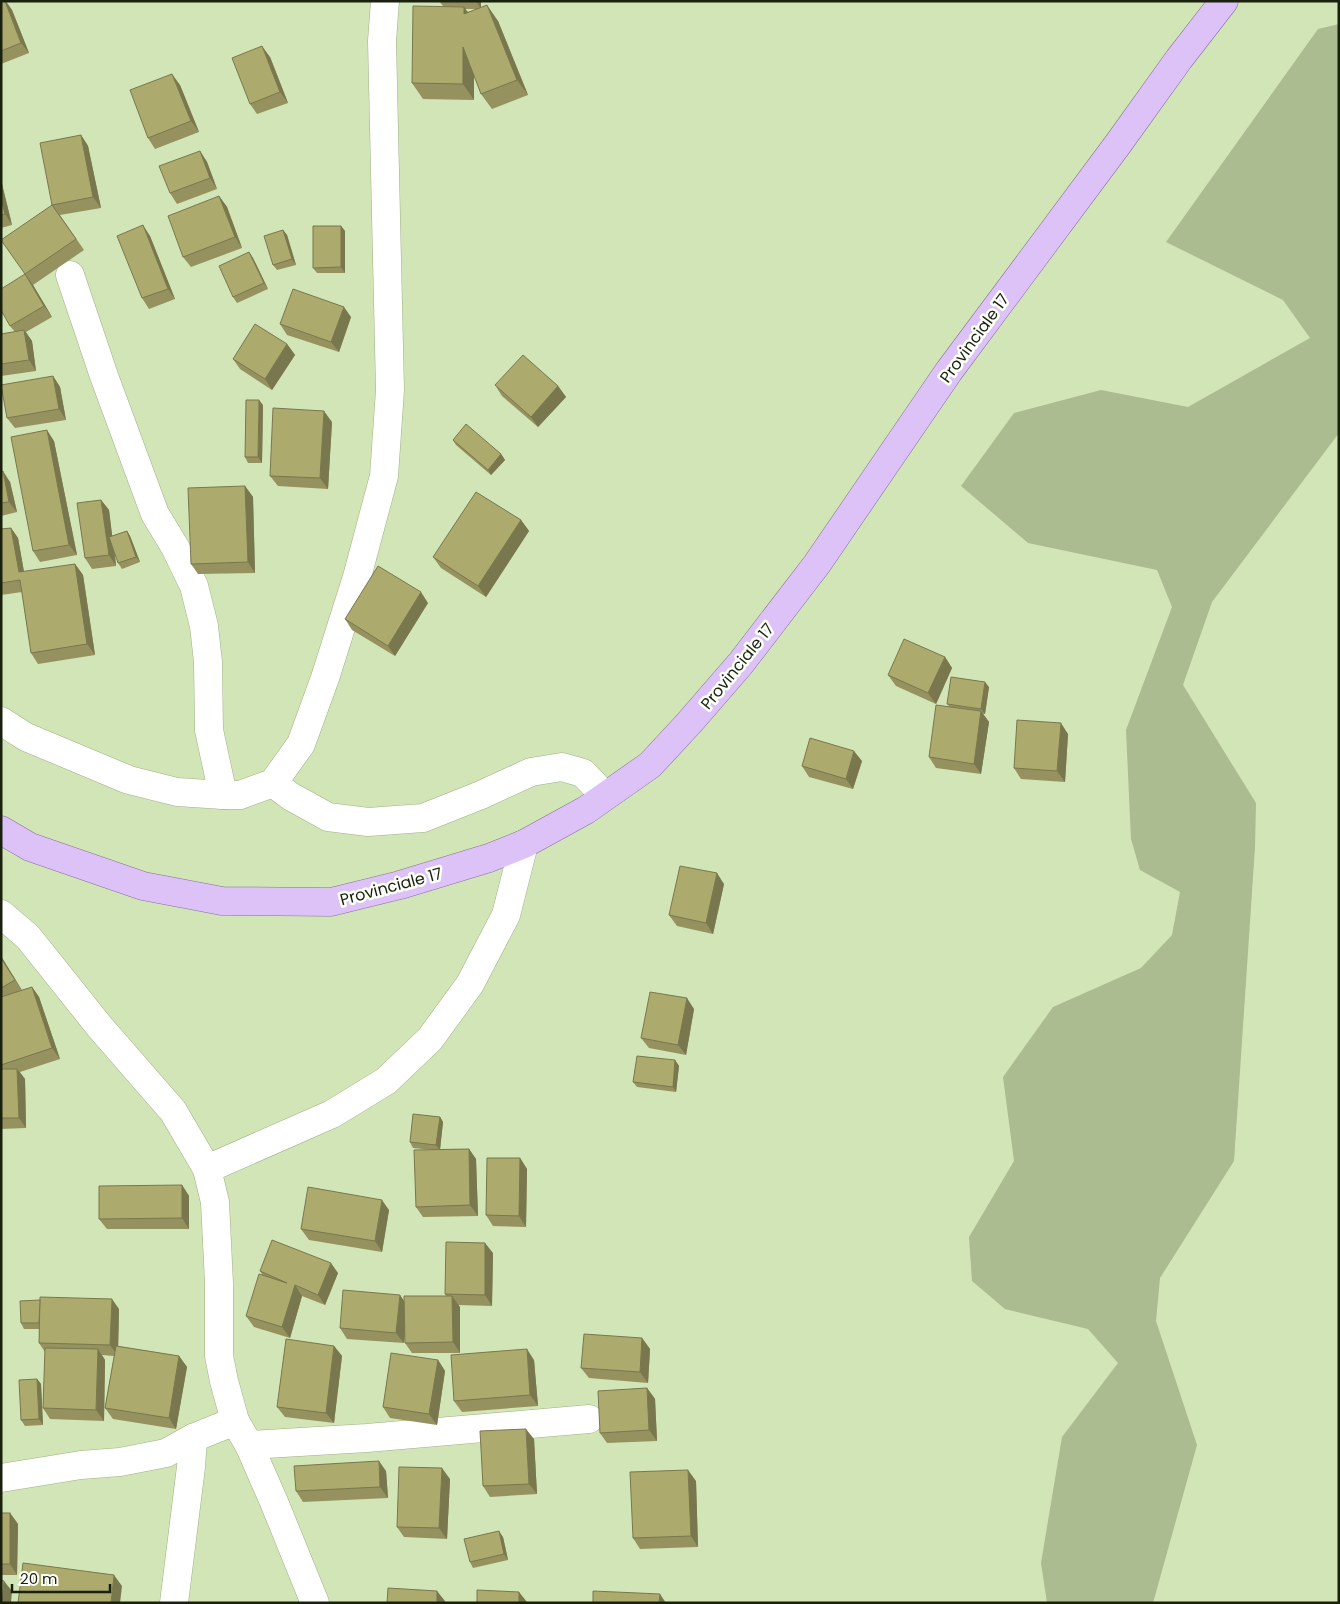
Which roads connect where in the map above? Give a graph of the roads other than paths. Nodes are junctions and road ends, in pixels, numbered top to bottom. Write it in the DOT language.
graph roads {
  1 [pos="385,1"];
  2 [pos="1224,1"];
  3 [pos="70,275"];
  4 [pos="1,721"];
  5 [pos="274,783"];
  6 [pos="222,795"];
  7 [pos="604,796"];
  8 [pos="1,830"];
  9 [pos="524,844"];
  10 [pos="1,914"];
  11 [pos="207,1169"];
  12 [pos="589,1419"];
  13 [pos="235,1421"];
  14 [pos="193,1438"];
  15 [pos="249,1445"];
  16 [pos="1,1478"];
  17 [pos="174,1603"];
  18 [pos="314,1603"];
  1 -- 5 [label="street"];
  2 -- 7 [label="main road, Provinciale 17"];
  3 -- 6 [label="street"];
  4 -- 6 [label="street"];
  5 -- 6 [label="street"];
  5 -- 7 [label="street"];
  7 -- 9 [label="main road, Provinciale 17"];
  8 -- 9 [label="main road, Provinciale 17"];
  9 -- 11 [label="street"];
  10 -- 11 [label="street"];
  11 -- 13 [label="street"];
  12 -- 15 [label="street"];
  13 -- 14 [label="street"];
  13 -- 15 [label="street"];
  14 -- 16 [label="street"];
  14 -- 17 [label="street"];
  15 -- 18 [label="street"];
}
